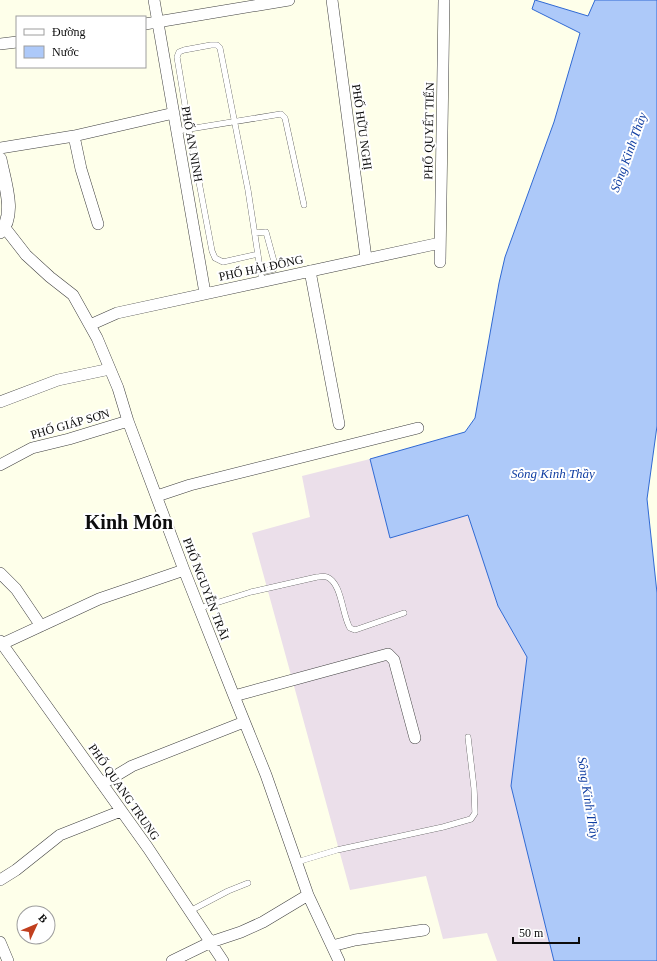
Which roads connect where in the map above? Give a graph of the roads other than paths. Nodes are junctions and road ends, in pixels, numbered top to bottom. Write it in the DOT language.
graph roads {
  1 [pos="154,0"];
  2 [pos="286,0"];
  3 [pos="332,0"];
  4 [pos="444,0"];
  5 [pos="240,4"];
  6 [pos="158,22"];
  7 [pos="146,24"];
  8 [pos="16,42"];
  9 [pos="0,44"];
  10 [pos="174,113"];
  11 [pos="235,121"];
  12 [pos="188,129"];
  13 [pos="177,131"];
  14 [pos="74,136"];
  15 [pos="0,148"];
  16 [pos="0,159"];
  17 [pos="304,205"];
  18 [pos="98,224"];
  19 [pos="2,230"];
  20 [pos="255,233"];
  21 [pos="440,243"];
  22 [pos="258,254"];
  23 [pos="366,258"];
  24 [pos="440,262"];
  25 [pos="310,271"];
  26 [pos="262,276"];
  27 [pos="205,294"];
  28 [pos="90,326"];
  29 [pos="110,369"];
  30 [pos="0,402"];
  31 [pos="128,421"];
  32 [pos="339,424"];
  33 [pos="418,428"];
  34 [pos="0,465"];
  35 [pos="156,496"];
  36 [pos="184,570"];
  37 [pos="0,573"];
  38 [pos="200,608"];
  39 [pos="404,614"];
  40 [pos="41,626"];
  41 [pos="1,643"];
  42 [pos="234,696"];
  43 [pos="244,722"];
  44 [pos="468,737"];
  45 [pos="415,738"];
  46 [pos="102,784"];
  47 [pos="121,811"];
  48 [pos="297,862"];
  49 [pos="0,880"];
  50 [pos="248,883"];
  51 [pos="308,895"];
  52 [pos="190,911"];
  53 [pos="424,930"];
  54 [pos="0,942"];
  55 [pos="211,942"];
  56 [pos="332,946"];
  57 [pos="8,961"];
  58 [pos="172,961"];
  59 [pos="223,961"];
  60 [pos="339,961"];
  1 -- 6 [label="street, PHỐ AN NINH"];
  2 -- 5 [label="street"];
  3 -- 23 [label="street, PHỐ HỮU NGHỊ"];
  4 -- 21 [label="street, PHỐ QUYẾT TIẾN"];
  5 -- 6 [label="street"];
  6 -- 7 [label="street"];
  6 -- 10 [label="street, PHỐ AN NINH"];
  8 -- 9 [label="street"];
  10 -- 13 [label="street, PHỐ AN NINH"];
  10 -- 14 [label="street"];
  11 -- 12 [label="lane"];
  11 -- 12 [label="lane"];
  11 -- 17 [label="lane"];
  11 -- 20 [label="lane"];
  12 -- 13 [label="lane"];
  12 -- 22 [label="lane"];
  13 -- 27 [label="street, PHỐ AN NINH"];
  14 -- 15 [label="street"];
  14 -- 18 [label="street"];
  16 -- 19 [label="street"];
  19 -- 28 [label="street, PHỐ NGUYỄN TRÃI"];
  20 -- 22 [label="lane"];
  20 -- 26 [label="lane"];
  21 -- 23 [label="street, PHỐ HẢI ĐÔNG"];
  21 -- 24 [label="street, PHỐ QUYẾT TIẾN"];
  22 -- 26 [label="lane"];
  23 -- 25 [label="street, PHỐ HẢI ĐÔNG"];
  25 -- 26 [label="street, PHỐ HẢI ĐÔNG"];
  25 -- 32 [label="street"];
  26 -- 27 [label="street, PHỐ HẢI ĐÔNG"];
  27 -- 28 [label="street, PHỐ HẢI ĐÔNG"];
  28 -- 29 [label="street, PHỐ NGUYỄN TRÃI"];
  29 -- 30 [label="street"];
  29 -- 31 [label="street, PHỐ NGUYỄN TRÃI"];
  31 -- 34 [label="street, PHỐ GIÁP SƠN"];
  31 -- 35 [label="street, PHỐ NGUYỄN TRÃI"];
  33 -- 35 [label="street"];
  35 -- 36 [label="street, PHỐ NGUYỄN TRÃI"];
  36 -- 38 [label="street, PHỐ NGUYỄN TRÃI"];
  36 -- 40 [label="street"];
  37 -- 40 [label="street"];
  38 -- 39 [label="lane"];
  38 -- 42 [label="street, PHỐ NGUYỄN TRÃI"];
  40 -- 41 [label="street"];
  41 -- 46 [label="street, PHỐ QUANG TRUNG"];
  42 -- 43 [label="street, PHỐ NGUYỄN TRÃI"];
  42 -- 45 [label="street"];
  43 -- 46 [label="street"];
  43 -- 48 [label="street, PHỐ NGUYỄN TRÃI"];
  44 -- 48 [label="lane"];
  46 -- 47 [label="street, PHỐ QUANG TRUNG"];
  47 -- 49 [label="street"];
  47 -- 52 [label="street, PHỐ QUANG TRUNG"];
  48 -- 51 [label="street, PHỐ NGUYỄN TRÃI"];
  50 -- 52 [label="lane"];
  51 -- 55 [label="street"];
  51 -- 56 [label="street, PHỐ NGUYỄN TRÃI"];
  52 -- 55 [label="street, PHỐ QUANG TRUNG"];
  53 -- 56 [label="street"];
  54 -- 57 [label="street"];
  55 -- 58 [label="street"];
  55 -- 59 [label="street, PHỐ QUANG TRUNG"];
  56 -- 60 [label="street, PHỐ NGUYỄN TRÃI"];
}
